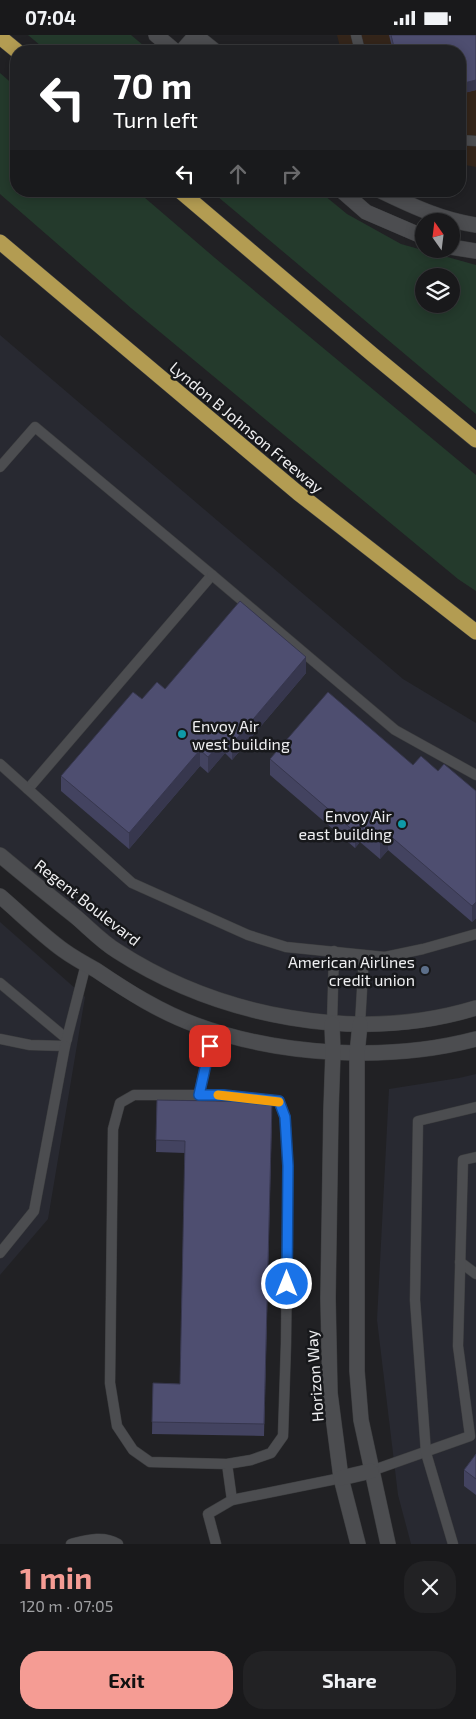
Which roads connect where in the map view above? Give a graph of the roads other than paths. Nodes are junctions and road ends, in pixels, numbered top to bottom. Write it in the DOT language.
graph roads {
  1 [pos="156,35"];
  2 [pos="196,35"];
  3 [pos="0,37"];
  4 [pos="10,45"];
  5 [pos="168,45"];
  6 [pos="187,45"];
  7 [pos="207,45"];
  8 [pos="187,197"];
  9 [pos="349,197"];
  10 [pos="394,197"];
  11 [pos="476,225"];
  12 [pos="415,233"];
  13 [pos="0,242"];
  14 [pos="460,248"];
  15 [pos="476,251"];
  16 [pos="476,440"];
  17 [pos="0,467"];
  18 [pos="212,575"];
  19 [pos="476,632"];
  20 [pos="0,764"];
  21 [pos="476,775"];
  22 [pos="28,789"];
  23 [pos="0,855"];
  24 [pos="0,896"];
  25 [pos="476,934"];
  26 [pos="334,951"];
  27 [pos="364,955"];
  28 [pos="86,964"];
  29 [pos="0,983"];
  30 [pos="476,1008"];
  31 [pos="332,1024"];
  32 [pos="360,1024"];
  33 [pos="213,1030"];
  34 [pos="0,1039"];
  35 [pos="476,1039"];
  36 [pos="66,1043"];
  37 [pos="333,1052"];
  38 [pos="357,1054"];
  39 [pos="199,1095"];
  40 [pos="476,1107"];
  41 [pos="476,1157"];
  42 [pos="0,1253"];
  43 [pos="460,1262"];
  44 [pos="476,1274"];
  45 [pos="476,1417"];
  46 [pos="469,1427"];
  47 [pos="426,1453"];
  48 [pos="227,1464"];
  49 [pos="371,1471"];
  50 [pos="342,1478"];
  51 [pos="232,1500"];
  52 [pos="70,1544"];
  53 [pos="118,1544"];
  54 [pos="216,1544"];
  55 [pos="358,1544"];
  56 [pos="388,1544"];
  57 [pos="453,1544"];
  1 -- 5 [label="street"];
  2 -- 6 [label="street"];
  2 -- 7 [label="street"];
  3 -- 4 [label="highway"];
  8 -- 16 [label="highway"];
  9 -- 12 [label="street"];
  10 -- 11 [label="street"];
  13 -- 19 [label="highway, Lyndon B Johnson Freeway"];
  14 -- 15 [label="street"];
  17 -- 18 [label="lane"];
  18 -- 21 [label="lane"];
  18 -- 22 [label="lane"];
  20 -- 22 [label="lane"];
  22 -- 26 [label="lane"];
  23 -- 31 [label="street, Regent Boulevard"];
  24 -- 28 [label="street"];
  25 -- 27 [label="lane"];
  26 -- 27 [label="lane"];
  26 -- 31 [label="lane"];
  27 -- 32 [label="lane"];
  28 -- 33 [label="street"];
  28 -- 36 [label="lane"];
  29 -- 36 [label="lane"];
  30 -- 32 [label="street, Regent Boulevard"];
  31 -- 32 [label="street, Regent Boulevard"];
  31 -- 37 [label="street, Horizon Way"];
  32 -- 38 [label="street"];
  33 -- 37 [label="street"];
  33 -- 39 [label="lane"];
  34 -- 36 [label="lane"];
  35 -- 38 [label="street"];
  36 -- 42 [label="lane"];
  37 -- 38 [label="street"];
  37 -- 50 [label="street, Horizon Way"];
  38 -- 49 [label="street"];
  39 -- 48 [label="lane"];
  39 -- 48 [label="lane"];
  40 -- 47 [label="lane"];
  41 -- 43 [label="lane"];
  43 -- 44 [label="lane"];
  43 -- 46 [label="lane"];
  45 -- 46 [label="lane"];
  46 -- 47 [label="lane"];
  47 -- 49 [label="lane"];
  47 -- 57 [label="lane"];
  48 -- 51 [label="lane"];
  49 -- 50 [label="street"];
  49 -- 56 [label="street"];
  50 -- 51 [label="lane"];
  50 -- 55 [label="street, Horizon Way"];
  51 -- 54 [label="lane"];
  52 -- 53 [label="lane"];
}
